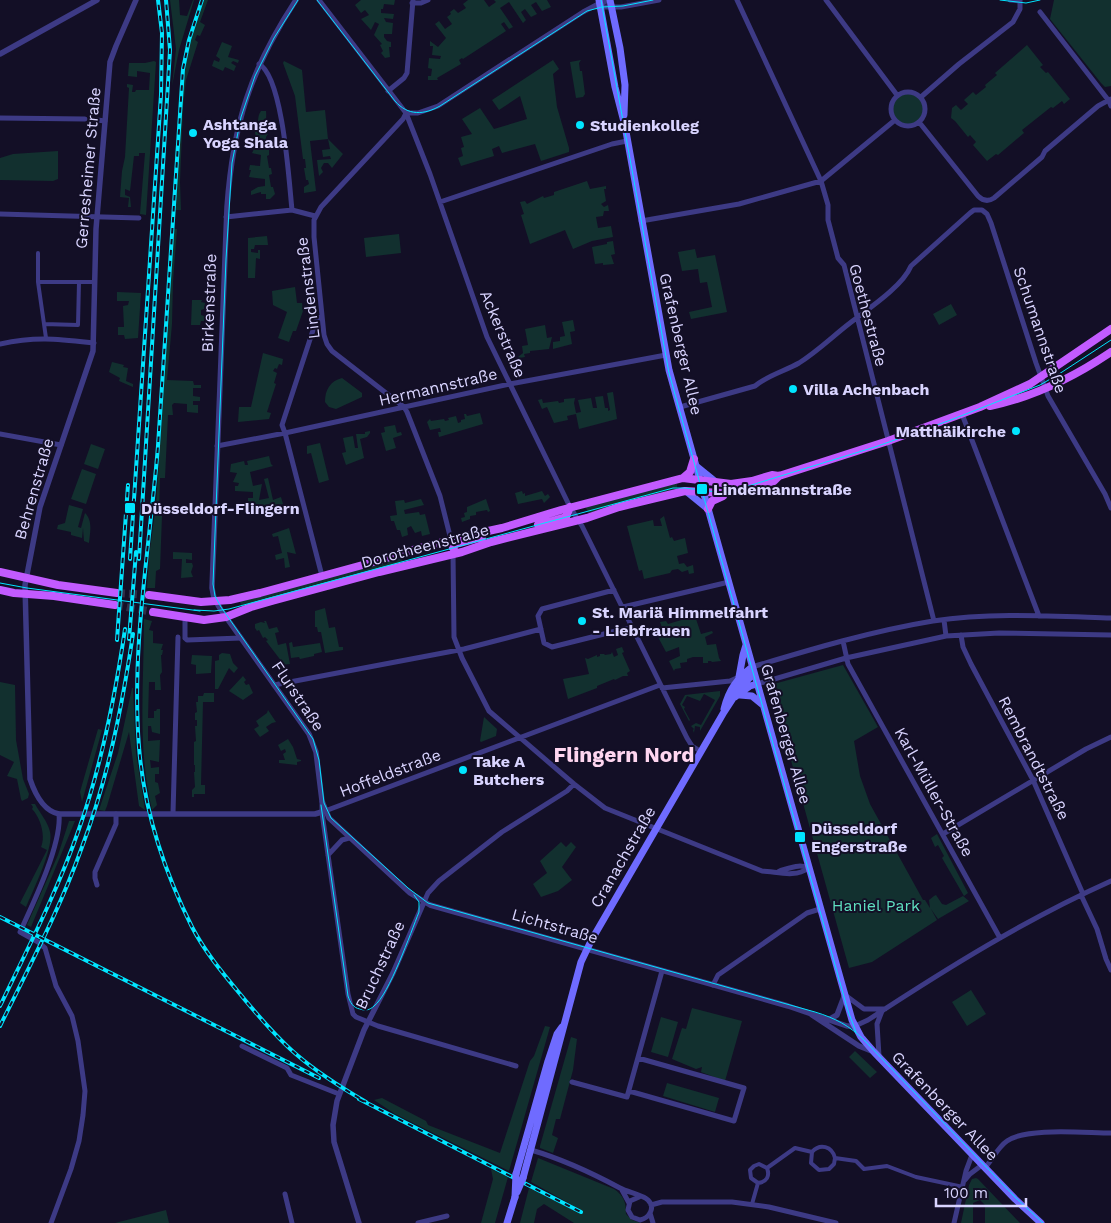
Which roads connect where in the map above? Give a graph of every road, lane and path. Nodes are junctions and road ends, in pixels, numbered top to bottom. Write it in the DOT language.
graph roads {
  1 [pos="97,0"];
  2 [pos="136,0"];
  3 [pos="296,0"];
  4 [pos="319,0"];
  5 [pos="428,0"];
  6 [pos="658,0"];
  7 [pos="737,0"];
  8 [pos="826,0"];
  9 [pos="1010,0"];
  10 [pos="1021,0"];
  11 [pos="413,1"];
  12 [pos="611,3"];
  13 [pos="598,4"];
  14 [pos="1040,12"];
  15 [pos="0,54"];
  16 [pos="259,64"];
  17 [pos="388,91"];
  18 [pos="897,95"];
  19 [pos="921,97"];
  20 [pos="1110,102"];
  21 [pos="406,113"];
  22 [pos="0,118"];
  23 [pos="85,119"];
  24 [pos="97,120"];
  25 [pos="895,120"];
  26 [pos="105,121"];
  27 [pos="919,122"];
  28 [pos="625,126"];
  29 [pos="627,141"];
  30 [pos="821,181"];
  31 [pos="440,202"];
  32 [pos="292,210"];
  33 [pos="0,214"];
  34 [pos="97,216"];
  35 [pos="315,216"];
  36 [pos="226,217"];
  37 [pos="139,218"];
  38 [pos="642,221"];
  39 [pos="38,253"];
  40 [pos="38,282"];
  41 [pos="79,282"];
  42 [pos="95,282"];
  43 [pos="322,317"];
  44 [pos="857,318"];
  45 [pos="44,324"];
  46 [pos="1111,329"];
  47 [pos="46,338"];
  48 [pos="94,343"];
  49 [pos="0,344"];
  50 [pos="1111,352"];
  51 [pos="666,355"];
  52 [pos="1040,376"];
  53 [pos="510,384"];
  54 [pos="1045,389"];
  55 [pos="404,407"];
  56 [pos="680,407"];
  57 [pos="980,408"];
  58 [pos="962,414"];
  59 [pos="285,433"];
  60 [pos="0,434"];
  61 [pos="888,441"];
  62 [pos="61,445"];
  63 [pos="217,446"];
  64 [pos="695,462"];
  65 [pos="779,476"];
  66 [pos="683,478"];
  67 [pos="700,481"];
  68 [pos="717,483"];
  69 [pos="1111,490"];
  70 [pos="685,491"];
  71 [pos="704,493"];
  72 [pos="730,493"];
  73 [pos="1105,494"];
  74 [pos="570,507"];
  75 [pos="1111,508"];
  76 [pos="708,509"];
  77 [pos="578,520"];
  78 [pos="526,532"];
  79 [pos="452,547"];
  80 [pos="0,572"];
  81 [pos="322,576"];
  82 [pos="26,578"];
  83 [pos="729,582"];
  84 [pos="0,590"];
  85 [pos="614,590"];
  86 [pos="117,593"];
  87 [pos="25,595"];
  88 [pos="149,595"];
  89 [pos="215,602"];
  90 [pos="115,605"];
  91 [pos="622,607"];
  92 [pos="153,612"];
  93 [pos="1039,616"];
  94 [pos="185,617"];
  95 [pos="226,618"];
  96 [pos="1111,618"];
  97 [pos="944,620"];
  98 [pos="934,621"];
  99 [pos="632,627"];
  100 [pos="541,629"];
  101 [pos="961,635"];
  102 [pos="1111,635"];
  103 [pos="946,636"];
  104 [pos="186,638"];
  105 [pos="241,638"];
  106 [pos="842,641"];
  107 [pos="746,644"];
  108 [pos="459,650"];
  109 [pos="846,658"];
  110 [pos="753,670"];
  111 [pos="739,677"];
  112 [pos="757,684"];
  113 [pos="274,685"];
  114 [pos="661,686"];
  115 [pos="736,697"];
  116 [pos="763,706"];
  117 [pos="724,712"];
  118 [pos="1111,737"];
  119 [pos="519,738"];
  120 [pos="700,751"];
  121 [pos="1033,780"];
  122 [pos="574,784"];
  123 [pos="323,812"];
  124 [pos="173,813"];
  125 [pos="59,814"];
  126 [pos="116,814"];
  127 [pos="655,829"];
  128 [pos="943,834"];
  129 [pos="349,838"];
  130 [pos="328,855"];
  131 [pos="809,868"];
  132 [pos="1111,881"];
  133 [pos="97,885"];
  134 [pos="1082,894"];
  135 [pos="424,902"];
  136 [pos="820,908"];
  137 [pos="1000,938"];
  138 [pos="587,950"];
  139 [pos="1111,970"];
  140 [pos="662,971"];
  141 [pos="713,985"];
  142 [pos="845,994"];
  143 [pos="884,1010"];
  144 [pos="809,1013"];
  145 [pos="830,1019"];
  146 [pos="368,1022"];
  147 [pos="564,1024"];
  148 [pos="855,1026"];
  149 [pos="242,1046"];
  150 [pos="876,1055"];
  151 [pos="638,1058"];
  152 [pos="516,1066"];
  153 [pos="572,1082"];
  154 [pos="629,1091"];
  155 [pos="339,1094"];
  156 [pos="1111,1133"];
  157 [pos="812,1152"];
  158 [pos="527,1154"];
  159 [pos="972,1155"];
  160 [pos="835,1158"];
  161 [pos="984,1167"];
  162 [pos="767,1168"];
  163 [pos="758,1183"];
  164 [pos="964,1184"];
  165 [pos="622,1190"];
  166 [pos="285,1194"];
  167 [pos="515,1197"];
  168 [pos="639,1197"];
  169 [pos="629,1203"];
  170 [pos="752,1204"];
  171 [pos="651,1205"];
  172 [pos="650,1213"];
  173 [pos="447,1216"];
  174 [pos="644,1222"];
  175 [pos="51,1223"];
  176 [pos="292,1223"];
  177 [pos="359,1223"];
  178 [pos="418,1223"];
  179 [pos="507,1223"];
  180 [pos="653,1223"];
  181 [pos="836,1223"];
  182 [pos="954,1223"];
  183 [pos="1040,1223"];
  1 -- 15 [label="street"];
  2 -- 26 [label="street, Gerresheimer Straße"];
  3 -- 16 [label="street, Birkenstraße"];
  4 -- 17 [label="street, Ackerstraße"];
  5 -- 11 [label="street"];
  6 -- 12 [label="street"];
  7 -- 30 [label="street, Goethestraße"];
  8 -- 18 [label="street"];
  9 -- 10 [label="street"];
  10 -- 19 [label="street"];
  11 -- 17 [label="street"];
  12 -- 13 [label="street"];
  12 -- 28 [label="main road, Grafenberger Allee"];
  13 -- 21 [label="street"];
  13 -- 28 [label="main road, Grafenberger Allee"];
  14 -- 20 [label="street"];
  16 -- 32 [label="street"];
  16 -- 36 [label="street, Birkenstraße"];
  17 -- 21 [label="street, Ackerstraße"];
  18 -- 19 [label="street"];
  18 -- 25 [label="street"];
  19 -- 27 [label="street"];
  20 -- 27 [label="street"];
  21 -- 31 [label="street, Ackerstraße"];
  21 -- 35 [label="street, Lindenstraße"];
  22 -- 23 [label="street"];
  24 -- 26 [label="street"];
  25 -- 27 [label="street"];
  25 -- 30 [label="street"];
  26 -- 34 [label="street, Gerresheimer Straße"];
  28 -- 29 [label="main road, Grafenberger Allee"];
  29 -- 31 [label="street"];
  29 -- 38 [label="main road, Grafenberger Allee"];
  30 -- 38 [label="street"];
  30 -- 44 [label="street, Goethestraße"];
  31 -- 53 [label="street, Ackerstraße"];
  32 -- 35 [label="street"];
  32 -- 36 [label="street"];
  33 -- 34 [label="street"];
  34 -- 37 [label="street"];
  34 -- 42 [label="street, Gerresheimer Straße"];
  35 -- 43 [label="street, Lindenstraße"];
  36 -- 63 [label="street, Birkenstraße"];
  38 -- 51 [label="main road, Grafenberger Allee"];
  39 -- 40 [label="street"];
  40 -- 41 [label="street"];
  40 -- 45 [label="street"];
  41 -- 42 [label="street"];
  41 -- 45 [label="street"];
  42 -- 48 [label="street, Gerresheimer Straße"];
  43 -- 55 [label="street, Lindenstraße"];
  43 -- 59 [label="street"];
  44 -- 52 [label="street, Schumannstraße"];
  44 -- 56 [label="street"];
  44 -- 61 [label="street, Goethestraße"];
  45 -- 47 [label="street"];
  46 -- 52 [label="main road"];
  47 -- 48 [label="street"];
  47 -- 49 [label="street"];
  48 -- 62 [label="street, Behrenstraße"];
  50 -- 54 [label="main road"];
  51 -- 53 [label="street, Hermannstraße"];
  51 -- 56 [label="main road, Grafenberger Allee"];
  52 -- 54 [label="street, Schumannstraße"];
  52 -- 57 [label="main road"];
  53 -- 55 [label="street, Hermannstraße"];
  53 -- 74 [label="street, Ackerstraße"];
  54 -- 57 [label="main road"];
  54 -- 73 [label="street, Schumannstraße"];
  55 -- 59 [label="street, Hermannstraße"];
  55 -- 79 [label="street, Lindenstraße"];
  56 -- 64 [label="main road, Grafenberger Allee"];
  57 -- 58 [label="main road"];
  58 -- 61 [label="main road"];
  58 -- 93 [label="street"];
  59 -- 63 [label="street, Hermannstraße"];
  59 -- 81 [label="street"];
  60 -- 62 [label="street"];
  61 -- 65 [label="main road"];
  61 -- 98 [label="street, Goethestraße"];
  62 -- 82 [label="street, Behrenstraße"];
  63 -- 89 [label="street, Birkenstraße"];
  64 -- 66 [label="main road"];
  64 -- 67 [label="main road, Grafenberger Allee"];
  64 -- 68 [label="main road"];
  65 -- 68 [label="main road"];
  65 -- 72 [label="main road"];
  66 -- 67 [label="main road, Dorotheenstraße"];
  66 -- 74 [label="main road, Dorotheenstraße"];
  67 -- 68 [label="main road"];
  67 -- 70 [label="main road"];
  67 -- 71 [label="main road, Grafenberger Allee"];
  68 -- 71 [label="main road"];
  69 -- 73 [label="street"];
  70 -- 71 [label="main road, Dorotheenstraße"];
  70 -- 76 [label="main road"];
  70 -- 77 [label="main road, Dorotheenstraße"];
  71 -- 72 [label="main road"];
  71 -- 76 [label="main road, Grafenberger Allee"];
  72 -- 76 [label="main road"];
  73 -- 75 [label="street, Schumannstraße"];
  74 -- 77 [label="street, Ackerstraße"];
  74 -- 78 [label="main road"];
  74 -- 79 [label="main road, Dorotheenstraße"];
  76 -- 83 [label="main road, Grafenberger Allee"];
  77 -- 78 [label="main road, Dorotheenstraße"];
  77 -- 85 [label="street, Ackerstraße"];
  78 -- 79 [label="main road, Dorotheenstraße"];
  79 -- 81 [label="main road, Dorotheenstraße"];
  79 -- 95 [label="main road, Dorotheenstraße"];
  79 -- 108 [label="street, Lindenstraße"];
  80 -- 82 [label="main road"];
  81 -- 89 [label="main road, Dorotheenstraße"];
  82 -- 86 [label="main road"];
  82 -- 87 [label="street, Behrenstraße"];
  83 -- 91 [label="street"];
  83 -- 107 [label="main road, Grafenberger Allee"];
  84 -- 87 [label="main road"];
  85 -- 91 [label="street, Ackerstraße"];
  85 -- 100 [label="street"];
  87 -- 90 [label="main road"];
  87 -- 125 [label="street, Behrenstraße"];
  88 -- 89 [label="main road, Dorotheenstraße"];
  89 -- 95 [label="street, Birkenstraße"];
  91 -- 99 [label="street, Ackerstraße"];
  92 -- 94 [label="main road, Dorotheenstraße"];
  93 -- 96 [label="street"];
  93 -- 97 [label="street"];
  94 -- 95 [label="main road, Dorotheenstraße"];
  94 -- 104 [label="street"];
  95 -- 105 [label="street, Flurstraße"];
  97 -- 98 [label="street"];
  97 -- 103 [label="street"];
  98 -- 106 [label="street"];
  99 -- 100 [label="street"];
  99 -- 114 [label="street, Ackerstraße"];
  100 -- 108 [label="street"];
  101 -- 102 [label="street"];
  101 -- 103 [label="street"];
  101 -- 121 [label="street, Rembrandtstraße"];
  103 -- 109 [label="street"];
  104 -- 105 [label="street"];
  104 -- 124 [label="street"];
  105 -- 113 [label="street, Flurstraße"];
  106 -- 109 [label="street, Karl-Müller-Straße"];
  106 -- 110 [label="street"];
  107 -- 110 [label="main road, Grafenberger Allee"];
  107 -- 111 [label="main road, Cranachstraße"];
  108 -- 113 [label="street"];
  108 -- 119 [label="street, Lindenstraße"];
  109 -- 112 [label="street"];
  109 -- 128 [label="street, Karl-Müller-Straße"];
  110 -- 111 [label="main road, Cranachstraße"];
  110 -- 112 [label="main road, Grafenberger Allee"];
  110 -- 115 [label="main road, Cranachstraße"];
  111 -- 114 [label="street, Hoffeldstraße"];
  111 -- 117 [label="main road, Cranachstraße"];
  112 -- 115 [label="main road, Cranachstraße"];
  112 -- 116 [label="main road, Grafenberger Allee"];
  113 -- 123 [label="street, Flurstraße"];
  114 -- 119 [label="street, Hoffeldstraße"];
  114 -- 120 [label="street, Ackerstraße"];
  115 -- 116 [label="main road"];
  115 -- 117 [label="main road, Cranachstraße"];
  116 -- 131 [label="main road, Grafenberger Allee"];
  117 -- 120 [label="main road, Cranachstraße"];
  118 -- 121 [label="street"];
  119 -- 122 [label="street, Lindenstraße"];
  119 -- 123 [label="street, Hoffeldstraße"];
  120 -- 127 [label="main road, Cranachstraße"];
  121 -- 128 [label="street"];
  121 -- 134 [label="street, Rembrandtstraße"];
  122 -- 127 [label="street, Lindenstraße"];
  122 -- 135 [label="street, Bruchstraße"];
  123 -- 124 [label="street, Hoffeldstraße"];
  123 -- 129 [label="street, Lichtstraße"];
  123 -- 130 [label="street, Flurstraße"];
  124 -- 126 [label="street, Hoffeldstraße"];
  125 -- 126 [label="street, Hoffeldstraße"];
  125 -- 175 [label="street"];
  126 -- 133 [label="street"];
  127 -- 131 [label="street, Lindenstraße"];
  127 -- 138 [label="main road, Cranachstraße"];
  128 -- 137 [label="street, Karl-Müller-Straße"];
  129 -- 130 [label="street"];
  129 -- 135 [label="street, Lichtstraße"];
  130 -- 146 [label="street, Flurstraße"];
  131 -- 136 [label="main road, Grafenberger Allee"];
  132 -- 134 [label="street"];
  134 -- 137 [label="street"];
  134 -- 139 [label="street, Rembrandtstraße"];
  135 -- 138 [label="street, Lichtstraße"];
  135 -- 146 [label="street, Bruchstraße"];
  136 -- 141 [label="street"];
  136 -- 142 [label="main road, Grafenberger Allee"];
  137 -- 143 [label="street"];
  138 -- 140 [label="street, Lichtstraße"];
  138 -- 147 [label="main road, Cranachstraße"];
  140 -- 141 [label="street, Lichtstraße"];
  140 -- 151 [label="street"];
  141 -- 144 [label="street, Lichtstraße"];
  142 -- 143 [label="street"];
  142 -- 145 [label="street"];
  142 -- 148 [label="main road, Grafenberger Allee"];
  143 -- 148 [label="street"];
  143 -- 150 [label="street"];
  144 -- 145 [label="street, Lichtstraße"];
  144 -- 150 [label="street"];
  145 -- 148 [label="street, Lichtstraße"];
  146 -- 152 [label="street"];
  146 -- 155 [label="street, Bruchstraße"];
  147 -- 158 [label="main road, Cranachstraße"];
  147 -- 158 [label="main road, Cranachstraße"];
  148 -- 150 [label="main road, Grafenberger Allee"];
  149 -- 155 [label="street"];
  150 -- 159 [label="main road, Grafenberger Allee"];
  151 -- 154 [label="street"];
  151 -- 154 [label="street"];
  153 -- 154 [label="street"];
  155 -- 177 [label="street, Bruchstraße"];
  156 -- 161 [label="street"];
  157 -- 160 [label="street"];
  157 -- 160 [label="street"];
  157 -- 162 [label="street"];
  158 -- 165 [label="street"];
  158 -- 167 [label="main road, bridge"];
  158 -- 167 [label="main road, Cranachstraße, bridge"];
  158 -- 167 [label="main road, Cranachstraße, bridge"];
  159 -- 161 [label="main road, Grafenberger Allee"];
  159 -- 164 [label="street"];
  160 -- 164 [label="street"];
  161 -- 164 [label="street"];
  161 -- 183 [label="main road, Grafenberger Allee"];
  162 -- 163 [label="street"];
  162 -- 163 [label="street"];
  163 -- 170 [label="street"];
  164 -- 182 [label="street"];
  165 -- 168 [label="street"];
  165 -- 169 [label="street"];
  166 -- 176 [label="street"];
  167 -- 179 [label="main road"];
  168 -- 169 [label="street"];
  168 -- 171 [label="street"];
  169 -- 174 [label="street"];
  170 -- 171 [label="street"];
  170 -- 181 [label="street"];
  171 -- 172 [label="street"];
  172 -- 174 [label="street"];
  172 -- 180 [label="street"];
  173 -- 178 [label="street"];
}
